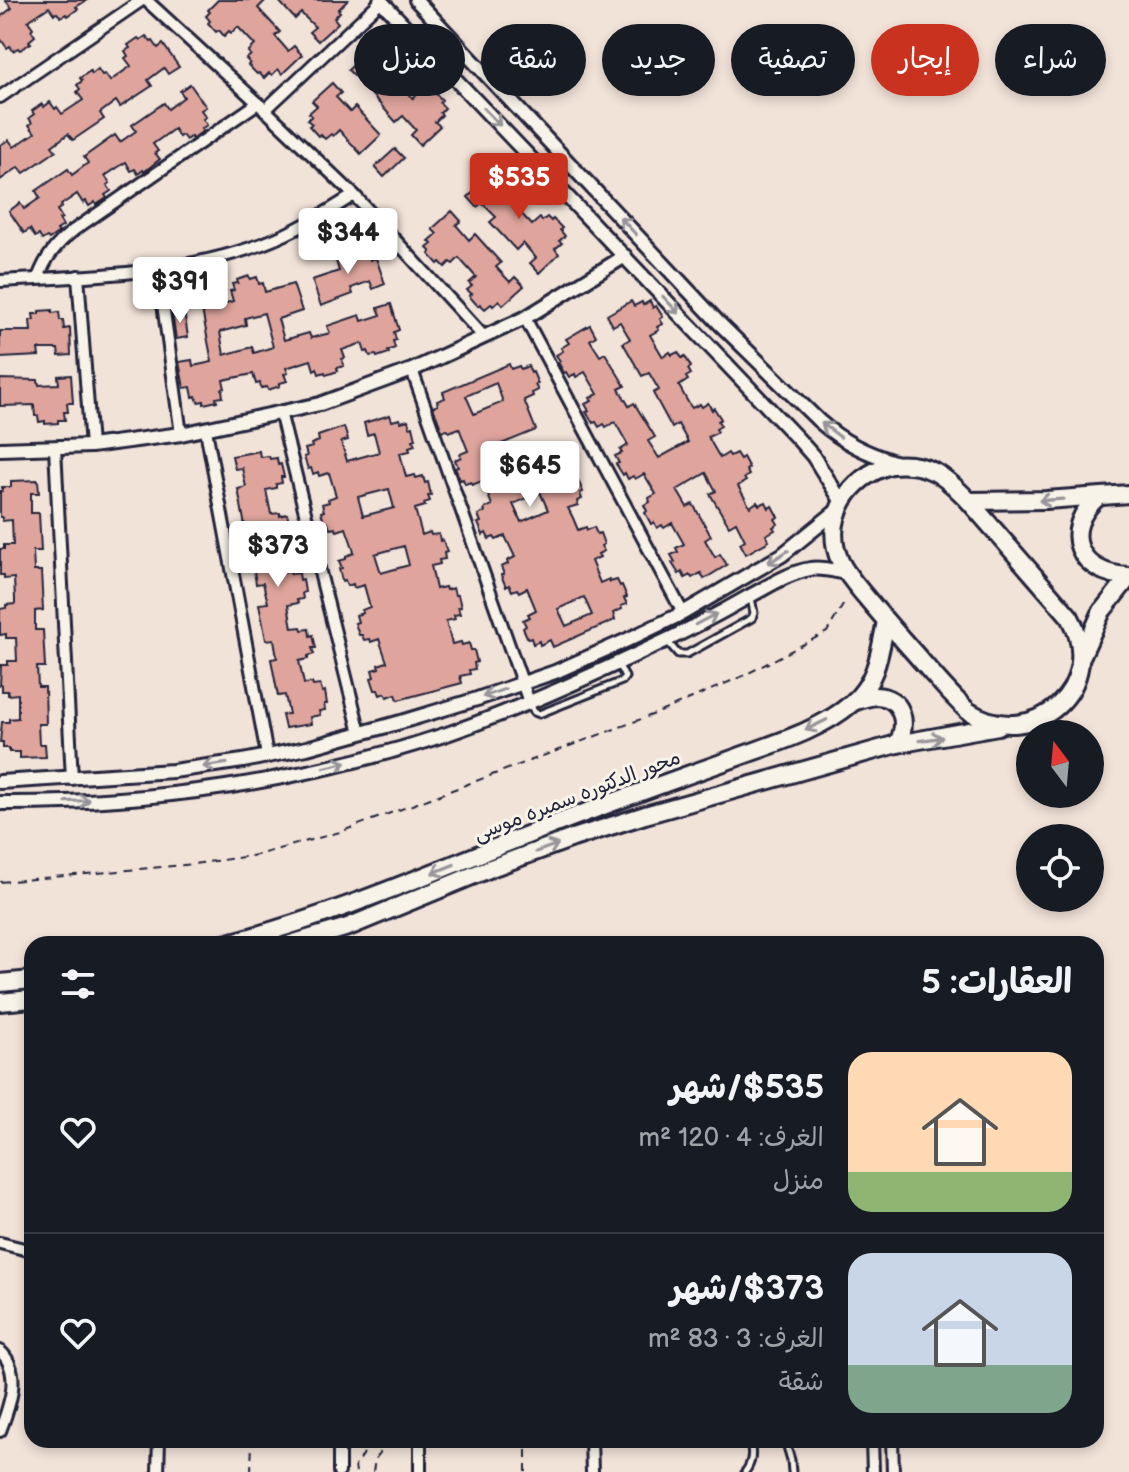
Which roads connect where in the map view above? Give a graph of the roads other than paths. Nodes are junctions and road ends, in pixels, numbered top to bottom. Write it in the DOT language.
graph roads {
  1 [pos="144,0"];
  2 [pos="380,0"];
  3 [pos="416,0"];
  4 [pos="0,97"];
  5 [pos="262,106"];
  6 [pos="354,195"];
  7 [pos="625,256"];
  8 [pos="158,268"];
  9 [pos="78,276"];
  10 [pos="38,278"];
  11 [pos="0,281"];
  12 [pos="525,318"];
  13 [pos="719,323"];
  14 [pos="484,337"];
  15 [pos="702,338"];
  16 [pos="412,370"];
  17 [pos="280,412"];
  18 [pos="206,430"];
  19 [pos="181,434"];
  20 [pos="91,446"];
  21 [pos="55,448"];
  22 [pos="0,449"];
  23 [pos="900,464"];
  24 [pos="1129,494"];
  25 [pos="1098,497"];
  26 [pos="969,501"];
  27 [pos="841,506"];
  28 [pos="846,573"];
  29 [pos="1129,576"];
  30 [pos="751,596"];
  31 [pos="683,613"];
  32 [pos="886,621"];
  33 [pos="667,641"];
  34 [pos="1081,656"];
  35 [pos="523,683"];
  36 [pos="529,702"];
  37 [pos="854,702"];
  38 [pos="1005,725"];
  39 [pos="360,733"];
  40 [pos="897,744"];
  41 [pos="267,755"];
  42 [pos="173,771"];
  43 [pos="72,779"];
  44 [pos="0,782"];
  45 [pos="175,794"];
  46 [pos="0,803"];
  47 [pos="257,936"];
  48 [pos="318,936"];
  49 [pos="24,981"];
  50 [pos="0,983"];
  51 [pos="24,1000"];
  52 [pos="0,1002"];
  53 [pos="0,1243"];
  54 [pos="24,1249"];
  55 [pos="0,1351"];
  56 [pos="0,1431"];
  57 [pos="159,1448"];
  58 [pos="339,1448"];
  59 [pos="420,1448"];
  60 [pos="591,1448"];
  61 [pos="751,1448"];
  62 [pos="787,1448"];
  63 [pos="872,1448"];
  64 [pos="892,1448"];
  65 [pos="158,1472"];
  66 [pos="339,1472"];
  67 [pos="420,1472"];
  68 [pos="592,1472"];
  69 [pos="745,1472"];
  70 [pos="792,1472"];
  71 [pos="873,1472"];
  72 [pos="893,1472"];
  1 -- 4 [label="street"];
  1 -- 5 [label="street"];
  2 -- 5 [label="street"];
  2 -- 7 [label="street, one-way"];
  13 -- 3 [label="street, one-way"];
  5 -- 6 [label="street"];
  5 -- 10 [label="street"];
  6 -- 8 [label="street"];
  6 -- 14 [label="street"];
  7 -- 12 [label="street"];
  7 -- 15 [label="street, one-way"];
  8 -- 9 [label="street"];
  8 -- 19 [label="street"];
  9 -- 10 [label="street"];
  9 -- 20 [label="street"];
  10 -- 11 [label="street"];
  12 -- 14 [label="street"];
  12 -- 31 [label="street"];
  13 -- 15 [label="street"];
  23 -- 13 [label="street, one-way"];
  14 -- 16 [label="street"];
  15 -- 27 [label="street"];
  16 -- 17 [label="street"];
  16 -- 35 [label="street"];
  17 -- 18 [label="street"];
  17 -- 39 [label="street"];
  18 -- 19 [label="street"];
  18 -- 41 [label="street"];
  19 -- 20 [label="street"];
  20 -- 21 [label="street"];
  21 -- 22 [label="street"];
  21 -- 43 [label="street"];
  23 -- 26 [label="main road"];
  23 -- 27 [label="main road"];
  24 -- 25 [label="main road"];
  25 -- 26 [label="main road, one-way"];
  25 -- 29 [label="main road"];
  26 -- 34 [label="main road"];
  27 -- 28 [label="main road"];
  27 -- 31 [label="street, one-way"];
  28 -- 30 [label="street"];
  28 -- 32 [label="main road"];
  29 -- 34 [label="main road"];
  33 -- 30 [label="street, one-way"];
  30 -- 33 [label="lane"];
  31 -- 35 [label="street"];
  32 -- 37 [label="main road, محور الدكتوره سميره موسى"];
  32 -- 38 [label="main road"];
  33 -- 36 [label="street"];
  34 -- 38 [label="main road, محور الدكتوره سميره موسى"];
  35 -- 36 [label="street"];
  35 -- 39 [label="street, one-way"];
  45 -- 36 [label="street, one-way"];
  37 -- 40 [label="main road"];
  37 -- 47 [label="main road, محور الدكتوره سميره موسى, one-way"];
  40 -- 38 [label="main road, محور الدكتوره سميره موسى, one-way"];
  39 -- 41 [label="street"];
  48 -- 40 [label="main road, محور الدكتوره سميره موسى, one-way"];
  41 -- 42 [label="street, one-way"];
  42 -- 43 [label="street"];
  42 -- 45 [label="street"];
  43 -- 44 [label="street"];
  46 -- 45 [label="street, one-way"];
  49 -- 50 [label="main road"];
  51 -- 52 [label="main road"];
  53 -- 54 [label="street"];
  55 -- 56 [label="street"];
  57 -- 65 [label="street"];
  58 -- 66 [label="street"];
  59 -- 67 [label="street"];
  60 -- 68 [label="street"];
  61 -- 69 [label="lane"];
  62 -- 70 [label="lane"];
  63 -- 71 [label="street"];
  64 -- 72 [label="street"];
}
